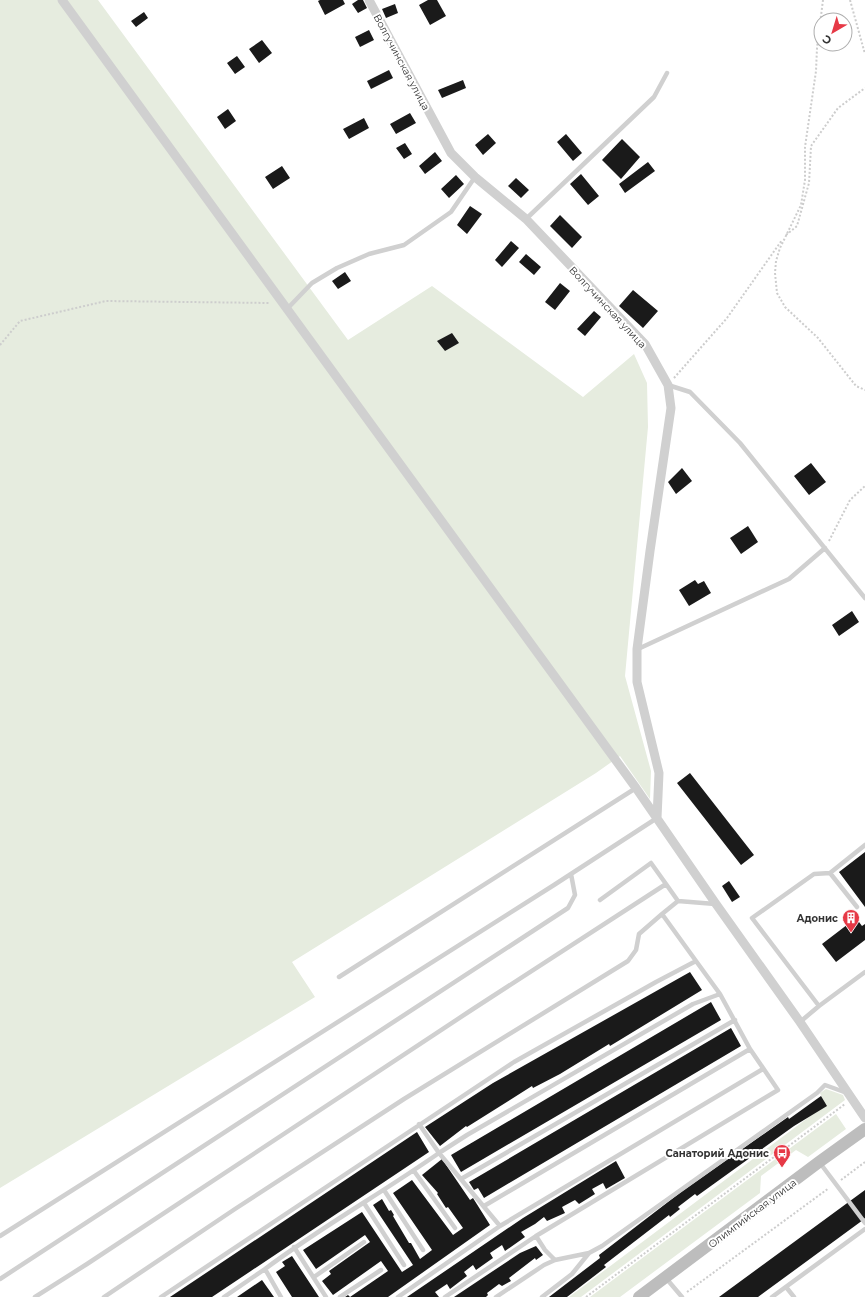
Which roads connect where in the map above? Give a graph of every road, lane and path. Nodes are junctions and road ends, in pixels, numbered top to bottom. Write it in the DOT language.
graph roads {
  1 [pos="62,0"];
  2 [pos="369,0"];
  3 [pos="823,0"];
  4 [pos="850,0"];
  5 [pos="865,54"];
  6 [pos="667,73"];
  7 [pos="865,88"];
  8 [pos="475,177"];
  9 [pos="526,219"];
  10 [pos="785,235"];
  11 [pos="284,306"];
  12 [pos="0,345"];
  13 [pos="668,384"];
  14 [pos="865,390"];
  15 [pos="865,486"];
  16 [pos="825,548"];
  17 [pos="865,598"];
  18 [pos="636,649"];
  19 [pos="636,788"];
  20 [pos="657,818"];
  21 [pos="865,845"];
  22 [pos="830,873"];
  23 [pos="571,874"];
  24 [pos="666,884"];
  25 [pos="600,900"];
  26 [pos="678,901"];
  27 [pos="716,904"];
  28 [pos="856,907"];
  29 [pos="662,914"];
  30 [pos="696,961"];
  31 [pos="865,972"];
  32 [pos="339,977"];
  33 [pos="720,994"];
  34 [pos="819,1006"];
  35 [pos="734,1020"];
  36 [pos="800,1022"];
  37 [pos="750,1048"];
  38 [pos="763,1069"];
  39 [pos="850,1096"];
  40 [pos="865,1118"];
  41 [pos="419,1124"];
  42 [pos="865,1129"];
  43 [pos="439,1153"];
  44 [pos="819,1162"];
  45 [pos="865,1162"];
  46 [pos="414,1171"];
  47 [pos="462,1179"];
  48 [pos="836,1184"];
  49 [pos="384,1190"];
  50 [pos="364,1202"];
  51 [pos="484,1206"];
  52 [pos="865,1223"];
  53 [pos="500,1226"];
  54 [pos="455,1228"];
  55 [pos="865,1229"];
  56 [pos="0,1236"];
  57 [pos="536,1236"];
  58 [pos="364,1242"];
  59 [pos="294,1247"];
  60 [pos="423,1250"];
  61 [pos="589,1253"];
  62 [pos="555,1260"];
  63 [pos="404,1265"];
  64 [pos="266,1269"];
  65 [pos="381,1270"];
  66 [pos="314,1277"];
  67 [pos="665,1277"];
  68 [pos="0,1279"];
  69 [pos="786,1287"];
  70 [pos="682,1296"];
  71 [pos="35,1297"];
  72 [pos="104,1297"];
  73 [pos="161,1297"];
  74 [pos="224,1297"];
  75 [pos="281,1297"];
  76 [pos="326,1297"];
  77 [pos="340,1297"];
  78 [pos="398,1297"];
  79 [pos="445,1297"];
  80 [pos="496,1297"];
  81 [pos="542,1297"];
  82 [pos="586,1297"];
  83 [pos="639,1297"];
  84 [pos="772,1297"];
  85 [pos="794,1297"];
  1 -- 11 [label="street"];
  2 -- 8 [label="street, Волгучинская улица"];
  3 -- 10 [label="path"];
  4 -- 5 [label="path"];
  6 -- 9 [label="lane"];
  7 -- 10 [label="path"];
  8 -- 9 [label="street, Волгучинская улица"];
  8 -- 11 [label="lane"];
  9 -- 13 [label="street, Волгучинская улица"];
  10 -- 13 [label="path"];
  10 -- 14 [label="path"];
  11 -- 12 [label="path"];
  11 -- 19 [label="street"];
  13 -- 16 [label="lane"];
  13 -- 18 [label="street, Волгучинская улица"];
  15 -- 16 [label="path"];
  16 -- 17 [label="lane"];
  16 -- 18 [label="lane"];
  18 -- 20 [label="street, Волгучинская улица"];
  19 -- 20 [label="street"];
  19 -- 32 [label="lane"];
  20 -- 23 [label="lane"];
  20 -- 27 [label="street"];
  21 -- 22 [label="lane"];
  22 -- 28 [label="lane"];
  22 -- 34 [label="lane"];
  23 -- 56 [label="lane"];
  23 -- 68 [label="lane"];
  24 -- 25 [label="lane"];
  24 -- 26 [label="lane"];
  24 -- 71 [label="lane"];
  26 -- 27 [label="lane"];
  26 -- 29 [label="lane"];
  27 -- 36 [label="street"];
  29 -- 30 [label="lane"];
  29 -- 72 [label="lane"];
  30 -- 33 [label="lane"];
  30 -- 41 [label="lane"];
  31 -- 34 [label="lane"];
  33 -- 35 [label="lane"];
  33 -- 43 [label="lane"];
  34 -- 36 [label="lane"];
  35 -- 37 [label="lane"];
  35 -- 47 [label="lane"];
  36 -- 39 [label="street"];
  37 -- 38 [label="lane"];
  37 -- 51 [label="lane"];
  38 -- 53 [label="lane"];
  38 -- 57 [label="lane"];
  39 -- 40 [label="street"];
  39 -- 61 [label="lane"];
  39 -- 82 [label="path"];
  41 -- 43 [label="lane"];
  41 -- 73 [label="lane"];
  42 -- 44 [label="main road, Олимпийская улица"];
  43 -- 46 [label="lane"];
  43 -- 47 [label="lane"];
  44 -- 48 [label="lane"];
  44 -- 67 [label="main road, Олимпийская улица"];
  45 -- 48 [label="path"];
  46 -- 49 [label="lane"];
  46 -- 54 [label="lane"];
  47 -- 51 [label="lane"];
  48 -- 52 [label="lane"];
  48 -- 70 [label="path"];
  49 -- 50 [label="lane"];
  49 -- 60 [label="lane"];
  50 -- 59 [label="lane"];
  50 -- 63 [label="lane"];
  51 -- 53 [label="lane"];
  53 -- 78 [label="lane"];
  55 -- 69 [label="lane"];
  57 -- 62 [label="lane"];
  57 -- 79 [label="lane"];
  58 -- 66 [label="lane"];
  59 -- 64 [label="lane"];
  59 -- 66 [label="lane"];
  61 -- 62 [label="lane"];
  61 -- 81 [label="lane"];
  62 -- 80 [label="lane"];
  64 -- 74 [label="lane"];
  64 -- 75 [label="lane"];
  65 -- 77 [label="lane"];
  66 -- 76 [label="lane"];
  67 -- 70 [label="lane"];
  67 -- 83 [label="main road, Олимпийская улица"];
  69 -- 84 [label="lane"];
  69 -- 85 [label="lane"];
}
